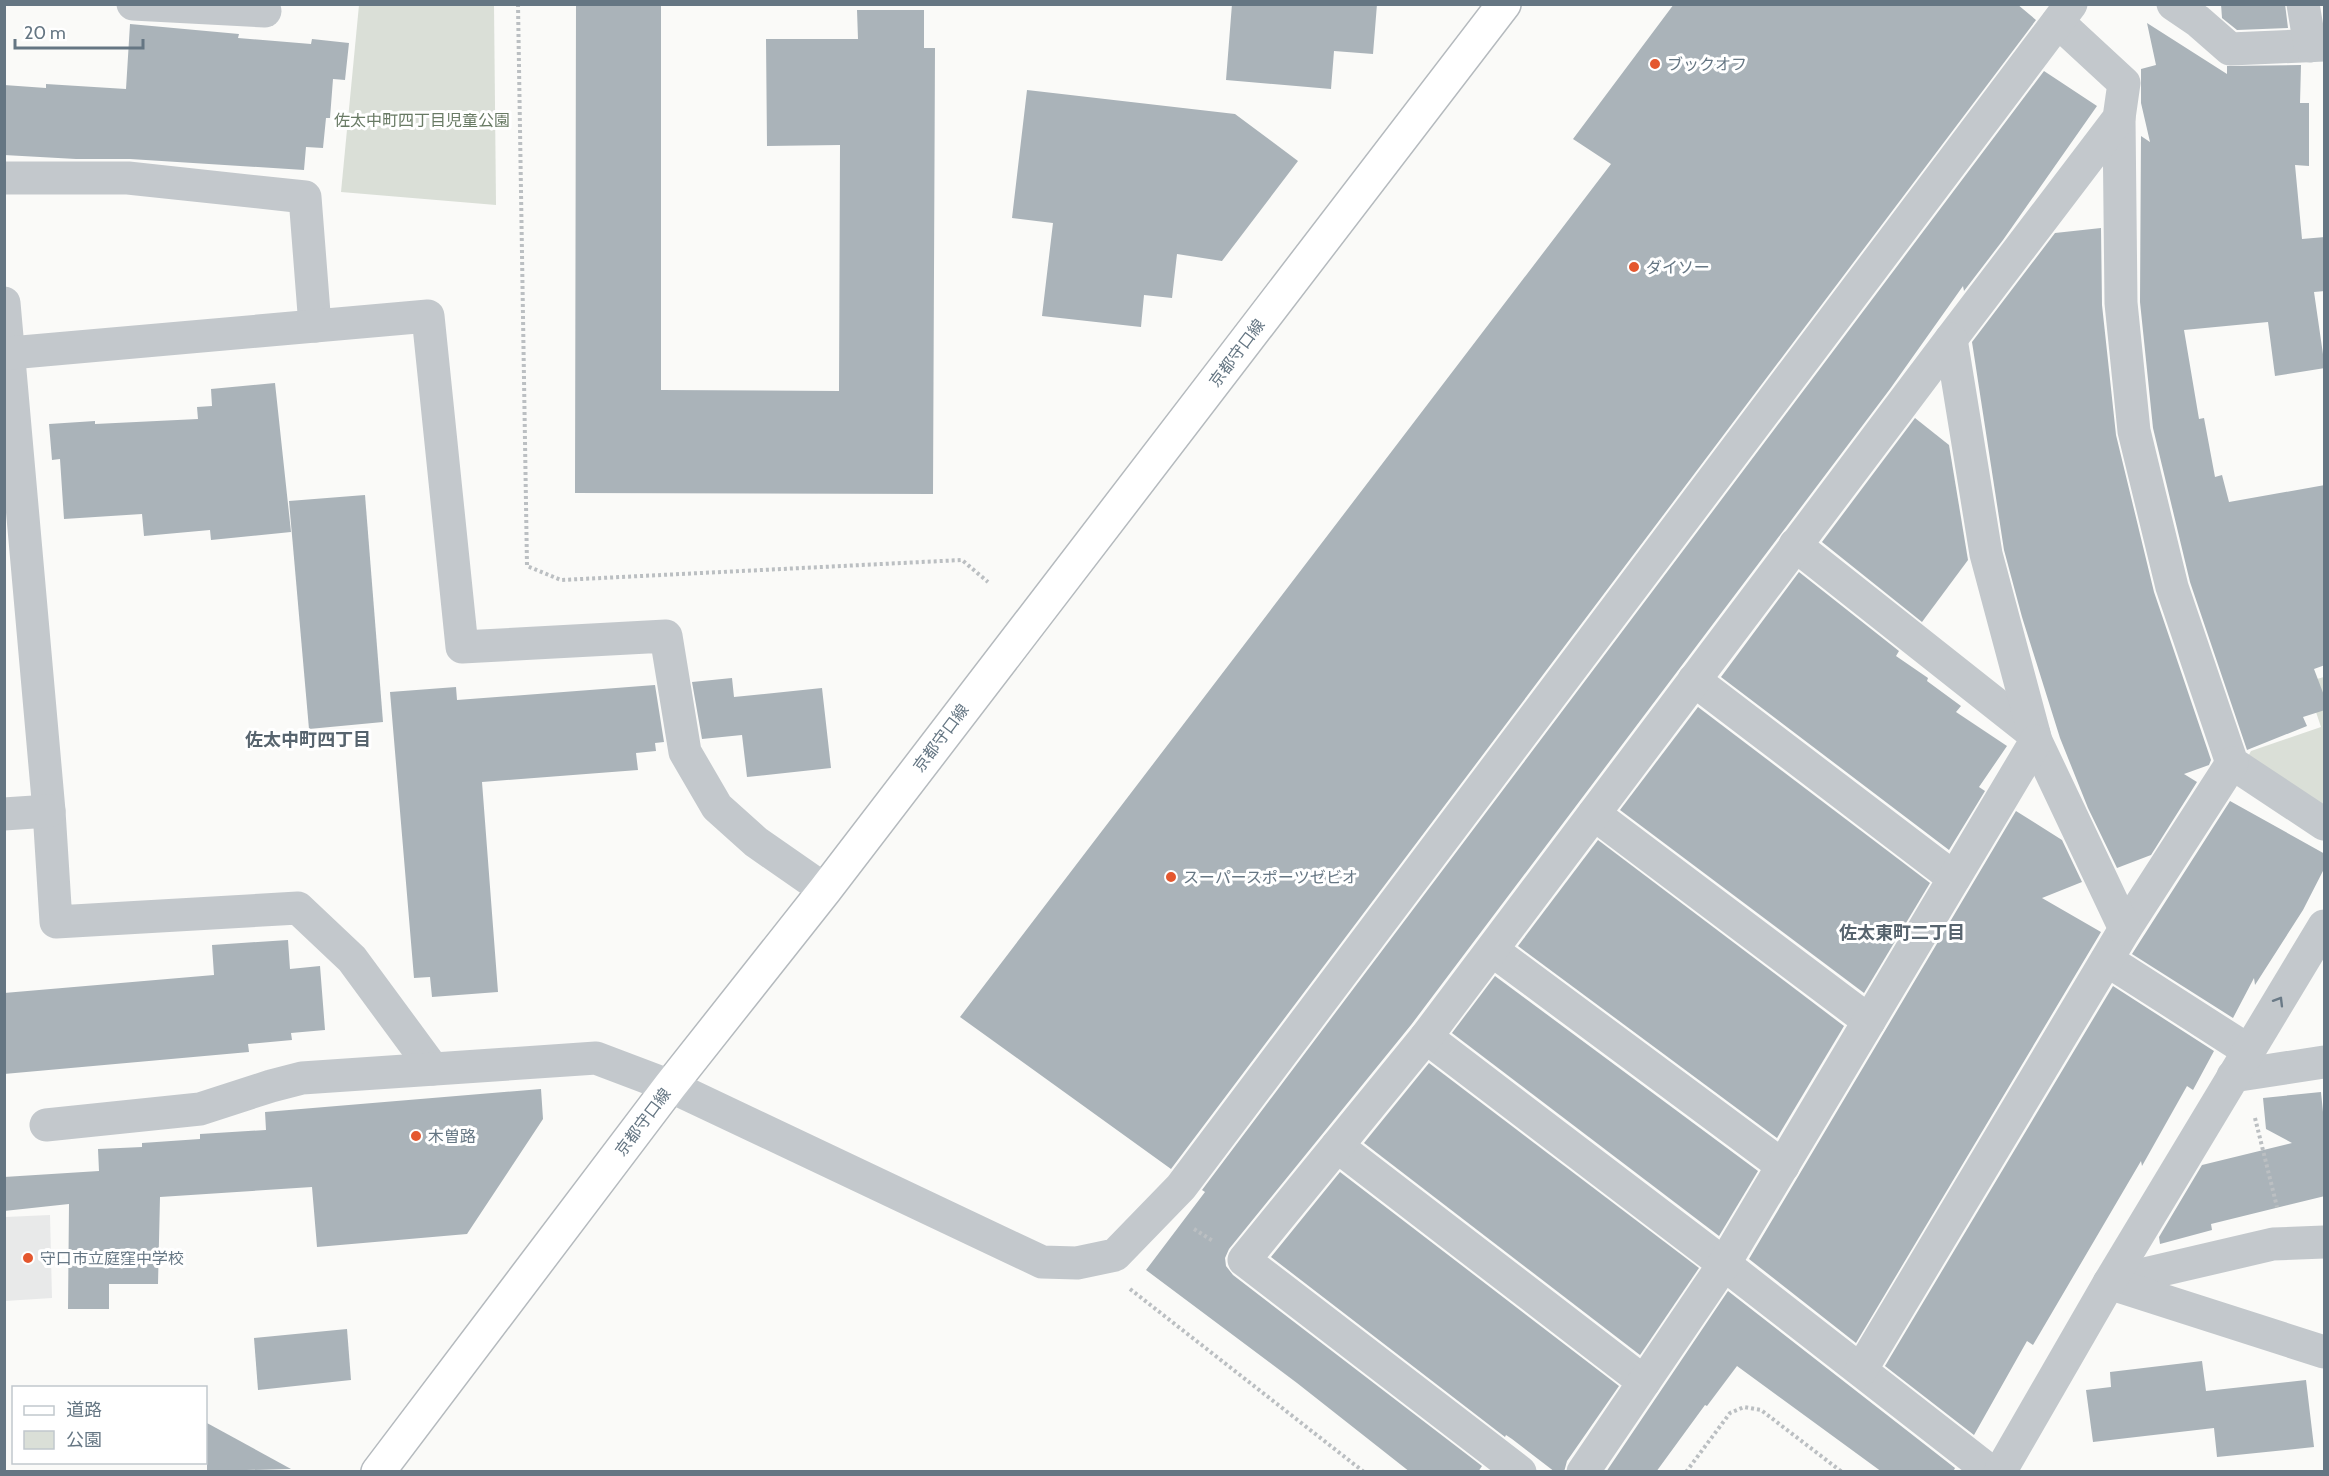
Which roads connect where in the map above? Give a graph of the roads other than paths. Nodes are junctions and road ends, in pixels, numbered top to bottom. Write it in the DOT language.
graph roads {
  1 [pos="133,4"];
  2 [pos="1504,4"];
  3 [pos="2173,4"];
  4 [pos="2303,4"];
  5 [pos="265,11"];
  6 [pos="2065,13"];
  7 [pos="2317,45"];
  8 [pos="2118,118"];
  9 [pos="4,178"];
  10 [pos="4,303"];
  11 [pos="315,326"];
  12 [pos="1951,339"];
  13 [pos="10,353"];
  14 [pos="1796,545"];
  15 [pos="1694,680"];
  16 [pos="2035,738"];
  17 [pos="2232,763"];
  18 [pos="49,811"];
  19 [pos="4,814"];
  20 [pos="1594,814"];
  21 [pos="2325,824"];
  22 [pos="1954,878"];
  23 [pos="825,890"];
  24 [pos="2325,926"];
  25 [pos="2126,929"];
  26 [pos="1492,950"];
  27 [pos="2107,960"];
  28 [pos="1869,1021"];
  29 [pos="1426,1038"];
  30 [pos="2325,1062"];
  31 [pos="2242,1067"];
  32 [pos="433,1069"];
  33 [pos="670,1086"];
  34 [pos="46,1125"];
  35 [pos="1337,1146"];
  36 [pos="1783,1166"];
  37 [pos="2325,1242"];
  38 [pos="1724,1264"];
  39 [pos="2109,1283"];
  40 [pos="2325,1352"];
  41 [pos="1861,1370"];
  42 [pos="1644,1382"];
  43 [pos="378,1472"];
  44 [pos="1520,1472"];
  45 [pos="1584,1472"];
  46 [pos="1991,1472"];
  47 [pos="2000,1472"];
  1 -- 5 [label="street"];
  2 -- 23 [label="main road, 京都守口線"];
  3 -- 7 [label="street"];
  4 -- 7 [label="street"];
  6 -- 8 [label="street"];
  6 -- 33 [label="street"];
  8 -- 12 [label="street"];
  8 -- 17 [label="street"];
  9 -- 11 [label="street"];
  10 -- 13 [label="street"];
  11 -- 13 [label="street"];
  11 -- 23 [label="street"];
  12 -- 14 [label="street"];
  12 -- 16 [label="street"];
  13 -- 18 [label="street"];
  14 -- 15 [label="street"];
  14 -- 16 [label="street"];
  15 -- 20 [label="street"];
  15 -- 22 [label="street"];
  16 -- 22 [label="street"];
  16 -- 25 [label="street"];
  17 -- 21 [label="street"];
  17 -- 25 [label="street"];
  18 -- 19 [label="street"];
  18 -- 32 [label="street"];
  20 -- 26 [label="street"];
  20 -- 28 [label="street"];
  22 -- 28 [label="street"];
  23 -- 33 [label="main road, 京都守口線"];
  31 -- 24 [label="street, one-way"];
  25 -- 27 [label="street"];
  26 -- 29 [label="street"];
  26 -- 36 [label="street"];
  27 -- 31 [label="street"];
  27 -- 41 [label="street"];
  28 -- 36 [label="street"];
  29 -- 35 [label="street"];
  29 -- 38 [label="street"];
  30 -- 31 [label="street"];
  31 -- 39 [label="street"];
  32 -- 33 [label="street"];
  32 -- 34 [label="street"];
  33 -- 43 [label="main road, 京都守口線"];
  35 -- 42 [label="street"];
  35 -- 44 [label="street"];
  36 -- 38 [label="street"];
  37 -- 39 [label="street"];
  38 -- 41 [label="street"];
  38 -- 42 [label="street"];
  39 -- 40 [label="street"];
  39 -- 47 [label="street"];
  41 -- 46 [label="street"];
  42 -- 45 [label="street"];
}
